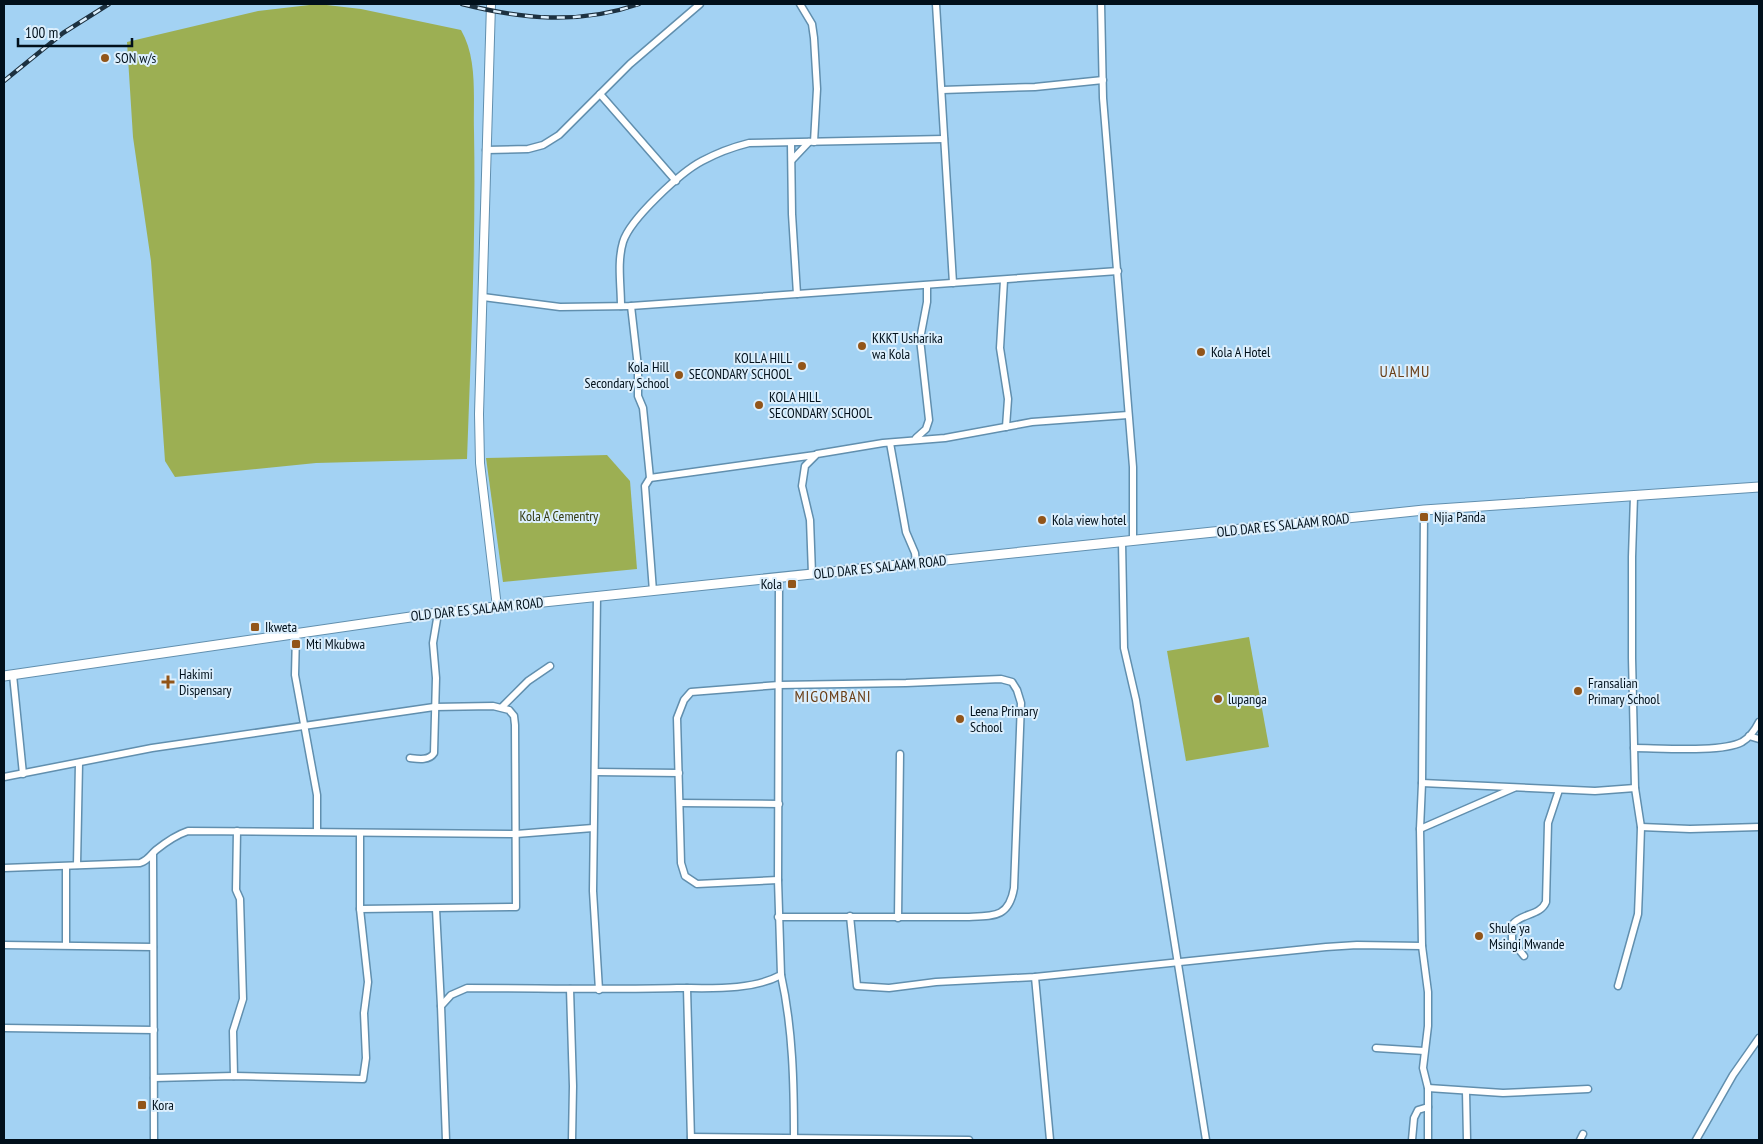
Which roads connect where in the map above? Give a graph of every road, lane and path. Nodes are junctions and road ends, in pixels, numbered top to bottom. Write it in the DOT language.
graph roads {
  1 [pos="491,4"];
  2 [pos="700,4"];
  3 [pos="800,4"];
  4 [pos="936,4"];
  5 [pos="1101,4"];
  6 [pos="1103,80"];
  7 [pos="942,90"];
  8 [pos="600,94"];
  9 [pos="944,139"];
  10 [pos="812,142"];
  11 [pos="791,144"];
  12 [pos="486,150"];
  13 [pos="791,162"];
  14 [pos="676,181"];
  15 [pos="1118,271"];
  16 [pos="1004,280"];
  17 [pos="953,283"];
  18 [pos="927,286"];
  19 [pos="797,294"];
  20 [pos="483,297"];
  21 [pos="621,306"];
  22 [pos="631,306"];
  23 [pos="1128,415"];
  24 [pos="1006,427"];
  25 [pos="916,438"];
  26 [pos="890,443"];
  27 [pos="817,454"];
  28 [pos="650,478"];
  29 [pos="1759,487"];
  30 [pos="1634,496"];
  31 [pos="1424,510"];
  32 [pos="1133,540"];
  33 [pos="1122,542"];
  34 [pos="916,564"];
  35 [pos="812,574"];
  36 [pos="779,578"];
  37 [pos="653,591"];
  38 [pos="597,596"];
  39 [pos="497,607"];
  40 [pos="438,613"];
  41 [pos="296,634"];
  42 [pos="550,666"];
  43 [pos="8,675"];
  44 [pos="779,685"];
  45 [pos="434,707"];
  46 [pos="502,707"];
  47 [pos="1759,722"];
  48 [pos="304,727"];
  49 [pos="1749,736"];
  50 [pos="1759,739"];
  51 [pos="1634,748"];
  52 [pos="900,754"];
  53 [pos="410,758"];
  54 [pos="79,763"];
  55 [pos="595,772"];
  56 [pos="679,773"];
  57 [pos="23,774"];
  58 [pos="4,776"];
  59 [pos="1422,783"];
  60 [pos="1515,788"];
  61 [pos="1635,788"];
  62 [pos="1559,790"];
  63 [pos="680,803"];
  64 [pos="779,804"];
  65 [pos="1641,826"];
  66 [pos="594,828"];
  67 [pos="1759,828"];
  68 [pos="1420,829"];
  69 [pos="237,831"];
  70 [pos="317,832"];
  71 [pos="360,834"];
  72 [pos="516,834"];
  73 [pos="153,852"];
  74 [pos="77,865"];
  75 [pos="66,866"];
  76 [pos="4,868"];
  77 [pos="778,880"];
  78 [pos="360,909"];
  79 [pos="436,909"];
  80 [pos="850,916"];
  81 [pos="778,917"];
  82 [pos="898,918"];
  83 [pos="4,945"];
  84 [pos="66,945"];
  85 [pos="1422,946"];
  86 [pos="154,947"];
  87 [pos="1524,956"];
  88 [pos="1178,963"];
  89 [pos="781,975"];
  90 [pos="1035,977"];
  91 [pos="1618,986"];
  92 [pos="687,988"];
  93 [pos="570,989"];
  94 [pos="599,990"];
  95 [pos="441,1006"];
  96 [pos="4,1028"];
  97 [pos="154,1030"];
  98 [pos="1759,1038"];
  99 [pos="1376,1048"];
  100 [pos="1424,1051"];
  101 [pos="234,1076"];
  102 [pos="154,1078"];
  103 [pos="1428,1088"];
  104 [pos="1588,1088"];
  105 [pos="1466,1091"];
  106 [pos="1428,1107"];
  107 [pos="691,1139"];
  108 [pos="794,1139"];
  109 [pos="154,1140"];
  110 [pos="446,1140"];
  111 [pos="572,1140"];
  112 [pos="969,1140"];
  113 [pos="1050,1140"];
  114 [pos="1206,1140"];
  115 [pos="1412,1140"];
  116 [pos="1428,1140"];
  117 [pos="1467,1140"];
  118 [pos="1696,1140"];
  1 -- 12 [label="street"];
  2 -- 8 [label="street"];
  3 -- 10 [label="street"];
  4 -- 7 [label="street"];
  5 -- 6 [label="street"];
  6 -- 7 [label="street"];
  6 -- 15 [label="street"];
  7 -- 9 [label="street"];
  8 -- 12 [label="street"];
  8 -- 14 [label="street"];
  9 -- 10 [label="street"];
  9 -- 17 [label="street"];
  10 -- 11 [label="street"];
  10 -- 13 [label="street"];
  11 -- 13 [label="street"];
  11 -- 14 [label="street"];
  12 -- 20 [label="street"];
  13 -- 19 [label="street"];
  14 -- 21 [label="street"];
  15 -- 16 [label="street"];
  15 -- 23 [label="street"];
  16 -- 17 [label="street"];
  16 -- 24 [label="street"];
  17 -- 18 [label="street"];
  18 -- 19 [label="street"];
  18 -- 25 [label="street"];
  19 -- 22 [label="street"];
  20 -- 21 [label="street"];
  20 -- 39 [label="street"];
  21 -- 22 [label="street"];
  22 -- 28 [label="street"];
  23 -- 24 [label="street"];
  23 -- 32 [label="street"];
  24 -- 25 [label="street"];
  25 -- 26 [label="street"];
  26 -- 27 [label="street"];
  26 -- 34 [label="street"];
  27 -- 28 [label="street"];
  27 -- 35 [label="street"];
  28 -- 37 [label="street"];
  29 -- 30 [label="main road, OLD DAR ES SALAAM ROAD"];
  30 -- 31 [label="main road, OLD DAR ES SALAAM ROAD"];
  30 -- 51 [label="street"];
  31 -- 32 [label="main road, OLD DAR ES SALAAM ROAD"];
  31 -- 59 [label="street"];
  32 -- 33 [label="main road, OLD DAR ES SALAAM ROAD"];
  33 -- 34 [label="main road, OLD DAR ES SALAAM ROAD"];
  33 -- 88 [label="street"];
  34 -- 35 [label="main road, OLD DAR ES SALAAM ROAD"];
  35 -- 36 [label="main road, OLD DAR ES SALAAM ROAD"];
  36 -- 37 [label="main road, OLD DAR ES SALAAM ROAD"];
  36 -- 44 [label="street"];
  37 -- 38 [label="main road, OLD DAR ES SALAAM ROAD"];
  38 -- 39 [label="main road, OLD DAR ES SALAAM ROAD"];
  38 -- 55 [label="street"];
  39 -- 40 [label="main road, OLD DAR ES SALAAM ROAD"];
  40 -- 41 [label="main road, OLD DAR ES SALAAM ROAD"];
  40 -- 45 [label="street"];
  41 -- 43 [label="main road, OLD DAR ES SALAAM ROAD"];
  41 -- 48 [label="street"];
  42 -- 46 [label="street"];
  43 -- 57 [label="street"];
  44 -- 56 [label="street"];
  44 -- 64 [label="street"];
  44 -- 82 [label="street"];
  45 -- 46 [label="street"];
  45 -- 48 [label="street"];
  45 -- 53 [label="street"];
  46 -- 72 [label="street"];
  47 -- 49 [label="street"];
  48 -- 54 [label="street"];
  48 -- 70 [label="street"];
  49 -- 50 [label="street"];
  49 -- 51 [label="street"];
  51 -- 61 [label="street"];
  52 -- 82 [label="street"];
  54 -- 57 [label="street"];
  54 -- 74 [label="street"];
  55 -- 56 [label="street"];
  55 -- 66 [label="street"];
  56 -- 63 [label="street"];
  57 -- 58 [label="street"];
  59 -- 60 [label="street"];
  59 -- 68 [label="street"];
  60 -- 62 [label="street"];
  60 -- 68 [label="street"];
  61 -- 62 [label="street"];
  61 -- 65 [label="street"];
  62 -- 87 [label="street"];
  63 -- 64 [label="street"];
  63 -- 77 [label="street"];
  64 -- 77 [label="street"];
  65 -- 67 [label="street"];
  65 -- 91 [label="street"];
  66 -- 72 [label="street"];
  66 -- 94 [label="street"];
  68 -- 85 [label="street"];
  69 -- 70 [label="street"];
  69 -- 73 [label="street"];
  69 -- 101 [label="street"];
  70 -- 71 [label="street"];
  71 -- 72 [label="street"];
  71 -- 78 [label="street"];
  72 -- 79 [label="street"];
  73 -- 74 [label="street"];
  73 -- 86 [label="street"];
  74 -- 75 [label="street"];
  75 -- 76 [label="street"];
  75 -- 84 [label="street"];
  77 -- 81 [label="street"];
  78 -- 79 [label="street"];
  78 -- 101 [label="street"];
  79 -- 95 [label="street"];
  80 -- 81 [label="street"];
  80 -- 82 [label="street"];
  80 -- 90 [label="street"];
  81 -- 89 [label="street"];
  83 -- 84 [label="street"];
  84 -- 86 [label="street"];
  85 -- 88 [label="street"];
  85 -- 100 [label="street"];
  86 -- 97 [label="street"];
  88 -- 90 [label="street"];
  88 -- 114 [label="street"];
  89 -- 92 [label="street"];
  89 -- 108 [label="street"];
  90 -- 113 [label="street"];
  92 -- 94 [label="street"];
  92 -- 107 [label="street"];
  93 -- 94 [label="street"];
  93 -- 95 [label="street"];
  93 -- 111 [label="street"];
  95 -- 110 [label="street"];
  96 -- 97 [label="street"];
  97 -- 102 [label="street"];
  98 -- 118 [label="street"];
  99 -- 100 [label="street"];
  100 -- 103 [label="street"];
  101 -- 102 [label="street"];
  102 -- 109 [label="street"];
  103 -- 105 [label="street"];
  103 -- 106 [label="street"];
  104 -- 105 [label="street"];
  105 -- 117 [label="street"];
  106 -- 115 [label="street"];
  106 -- 116 [label="street"];
  107 -- 108 [label="street"];
  108 -- 112 [label="street"];
}
